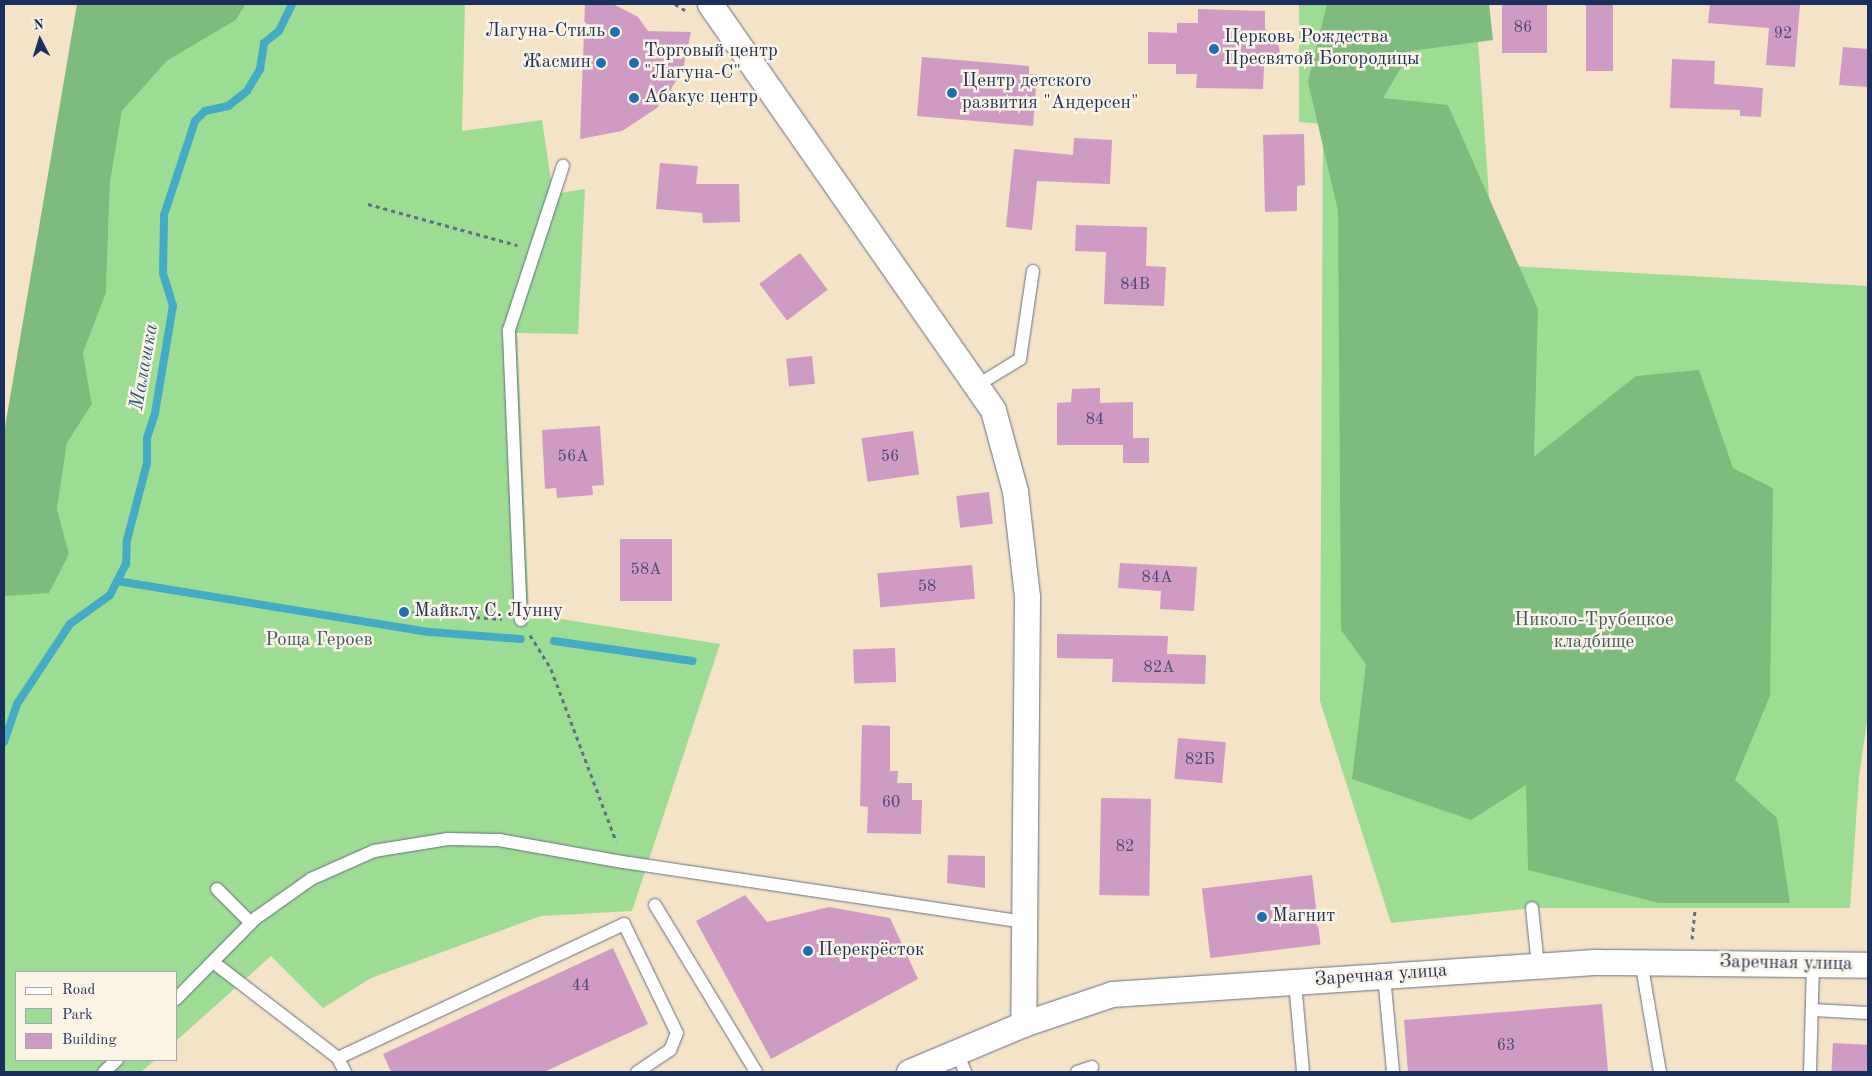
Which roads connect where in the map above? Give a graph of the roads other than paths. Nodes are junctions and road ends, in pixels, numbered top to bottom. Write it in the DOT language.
graph roads {
  1 [pos="710,4"];
  2 [pos="563,166"];
  3 [pos="1033,271"];
  4 [pos="976,386"];
  5 [pos="521,620"];
  6 [pos="217,889"];
  7 [pos="655,905"];
  8 [pos="1532,908"];
  9 [pos="1024,922"];
  10 [pos="251,923"];
  11 [pos="1641,961"];
  12 [pos="213,962"];
  13 [pos="1813,964"];
  14 [pos="1868,965"];
  15 [pos="1538,966"];
  16 [pos="1384,976"];
  17 [pos="1295,982"];
  18 [pos="178,997"];
  19 [pos="1813,1010"];
  20 [pos="1868,1013"];
  21 [pos="1023,1024"];
  22 [pos="338,1058"];
  23 [pos="116,1061"];
  24 [pos="961,1062"];
  25 [pos="1092,1068"];
  26 [pos="104,1072"];
  27 [pos="344,1072"];
  28 [pos="637,1072"];
  29 [pos="756,1072"];
  30 [pos="909,1072"];
  31 [pos="1077,1072"];
  32 [pos="1303,1072"];
  33 [pos="1392,1072"];
  34 [pos="1660,1072"];
  35 [pos="1810,1072"];
  1 -- 4 [label="street"];
  2 -- 5 [label="lane"];
  3 -- 4 [label="lane"];
  4 -- 9 [label="street"];
  6 -- 10 [label="lane"];
  7 -- 29 [label="lane"];
  8 -- 15 [label="lane"];
  9 -- 10 [label="lane"];
  9 -- 21 [label="street"];
  10 -- 12 [label="lane"];
  11 -- 13 [label="street, Заречная улица"];
  11 -- 15 [label="street, Заречная улица"];
  11 -- 34 [label="lane"];
  12 -- 18 [label="lane"];
  12 -- 22 [label="lane"];
  13 -- 14 [label="street, Заречная улица"];
  13 -- 19 [label="lane"];
  15 -- 16 [label="street, Заречная улица"];
  16 -- 17 [label="street, Заречная улица"];
  16 -- 33 [label="lane"];
  17 -- 21 [label="street, Заречная улица"];
  17 -- 32 [label="lane"];
  19 -- 20 [label="lane"];
  19 -- 35 [label="lane"];
  21 -- 24 [label="street, Заречная улица"];
  22 -- 27 [label="lane"];
  22 -- 28 [label="lane"];
  23 -- 26 [label="lane"];
  24 -- 30 [label="street, Заречная улица"];
  25 -- 31 [label="lane"];
}
